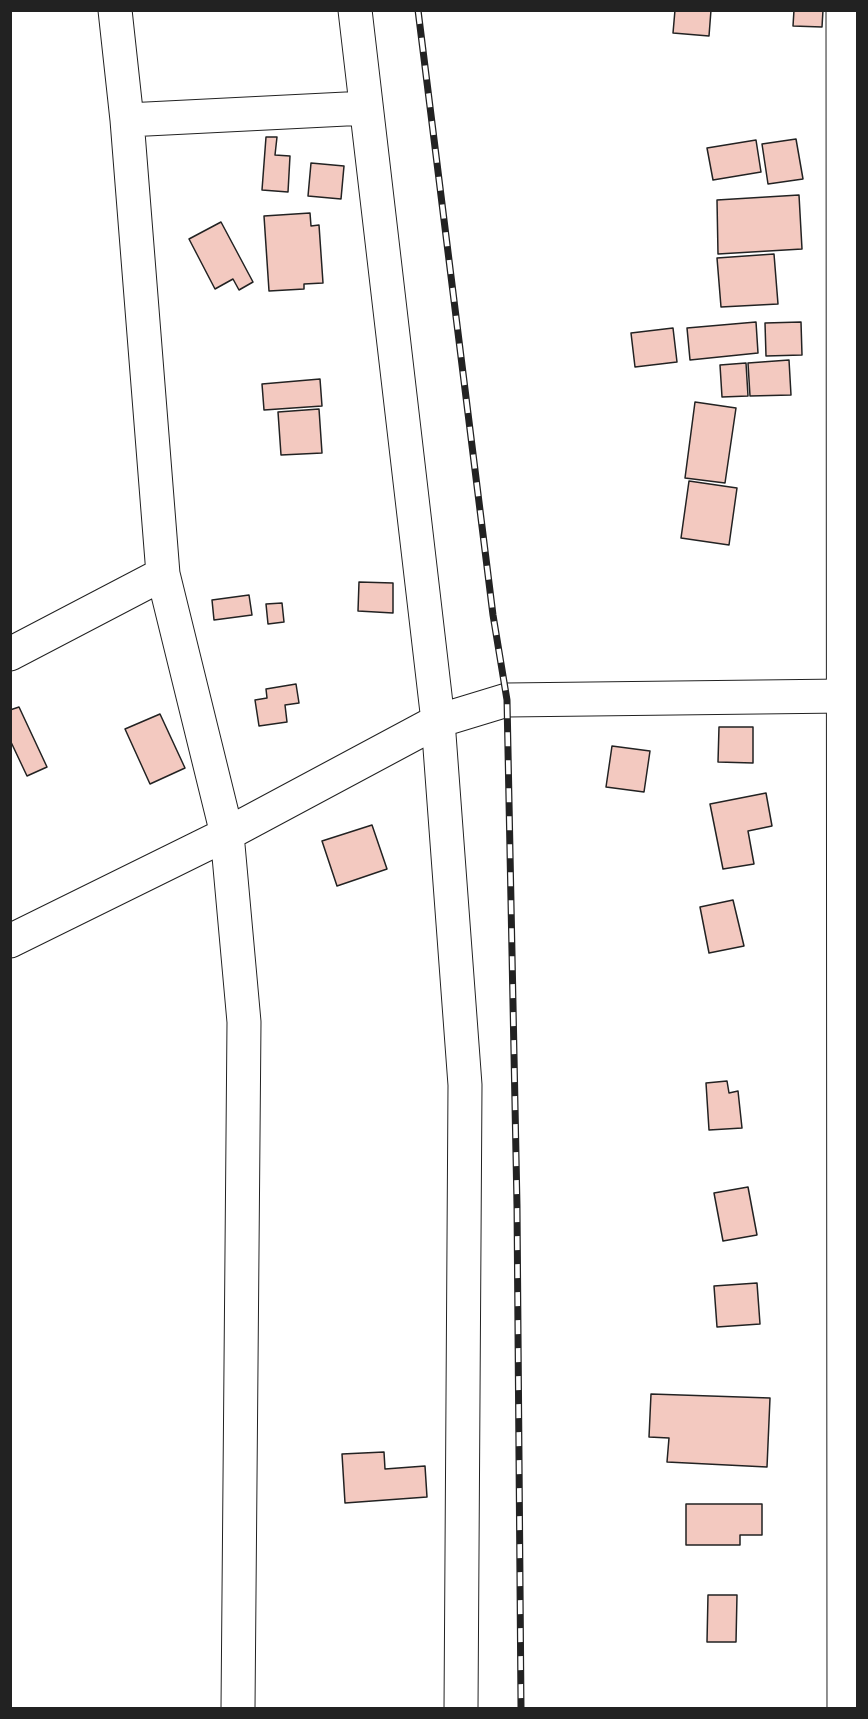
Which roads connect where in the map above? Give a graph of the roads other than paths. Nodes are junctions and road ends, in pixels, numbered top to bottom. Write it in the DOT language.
graph roads {
  1 [pos="115,10"];
  2 [pos="355,10"];
  3 [pos="843,10"];
  4 [pos="366,108"];
  5 [pos="127,120"];
  6 [pos="163,573"];
  7 [pos="10,654"];
  8 [pos="843,696"];
  9 [pos="438,721"];
  10 [pos="227,834"];
  11 [pos="10,941"];
  12 [pos="238,1708"];
  13 [pos="461,1708"];
  14 [pos="844,1708"];
  1 -- 5 [label="main road"];
  2 -- 4 [label="main road"];
  3 -- 8 [label="main road"];
  4 -- 5 [label="main road"];
  4 -- 9 [label="main road"];
  5 -- 6 [label="main road"];
  6 -- 7 [label="main road"];
  6 -- 10 [label="main road"];
  8 -- 9 [label="main road"];
  8 -- 14 [label="main road"];
  9 -- 10 [label="main road"];
  9 -- 13 [label="main road"];
  10 -- 11 [label="main road"];
  10 -- 12 [label="main road"];
}
